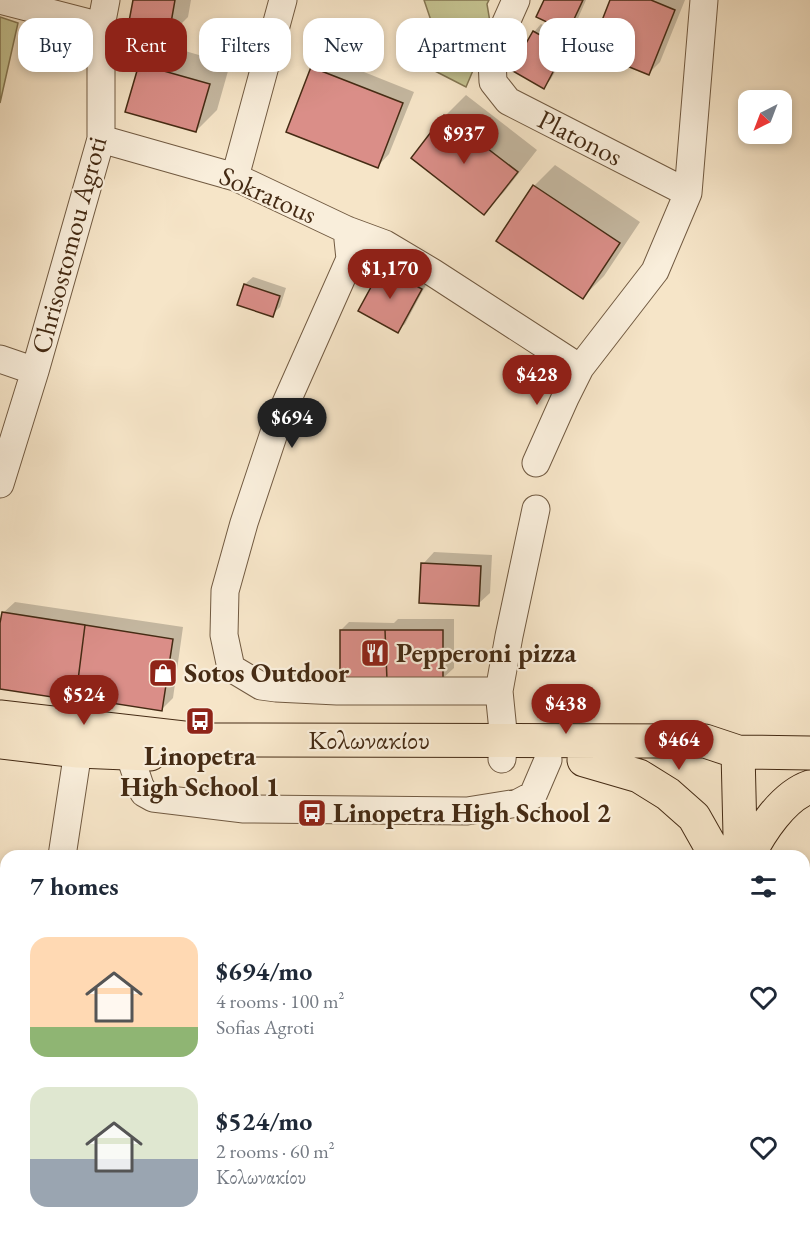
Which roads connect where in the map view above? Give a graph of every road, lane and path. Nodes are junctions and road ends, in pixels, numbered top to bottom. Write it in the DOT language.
graph roads {
  1 [pos="0,0"];
  2 [pos="283,0"];
  3 [pos="516,0"];
  4 [pos="704,0"];
  5 [pos="104,13"];
  6 [pos="101,139"];
  7 [pos="235,177"];
  8 [pos="688,193"];
  9 [pos="347,230"];
  10 [pos="0,359"];
  11 [pos="580,368"];
  12 [pos="35,371"];
  13 [pos="536,463"];
  14 [pos="0,484"];
  15 [pos="536,509"];
  16 [pos="499,690"];
  17 [pos="0,717"];
  18 [pos="0,742"];
  19 [pos="503,750"];
  20 [pos="78,751"];
  21 [pos="738,752"];
  22 [pos="129,753"];
  23 [pos="810,753"];
  24 [pos="548,760"];
  25 [pos="584,760"];
  26 [pos="810,788"];
  27 [pos="63,850"];
  28 [pos="713,850"];
  29 [pos="739,850"];
  30 [pos="751,850"];
  1 -- 5 [label="street"];
  2 -- 7 [label="street"];
  3 -- 8 [label="street, Platonos"];
  4 -- 8 [label="street"];
  5 -- 6 [label="street, Chrisostomou Agroti"];
  6 -- 7 [label="street, Sokratous"];
  6 -- 12 [label="street, Chrisostomou Agroti"];
  7 -- 9 [label="street, Sokratous"];
  8 -- 11 [label="street"];
  9 -- 11 [label="street, Sokratous"];
  9 -- 16 [label="street"];
  10 -- 12 [label="street"];
  11 -- 13 [label="street"];
  12 -- 14 [label="street, Chrisostomou Agroti"];
  15 -- 16 [label="street"];
  16 -- 19 [label="street"];
  17 -- 19 [label="main road, Κολωνακίου"];
  18 -- 20 [label="main road, Κολωνακίου"];
  19 -- 21 [label="main road, Κολωνακίου"];
  19 -- 22 [label="main road, Κολωνακίου"];
  19 -- 24 [label="main road, Κολωνακίου"];
  20 -- 22 [label="main road, Κολωνακίου"];
  20 -- 27 [label="street"];
  21 -- 23 [label="main road, Κολωνακίου"];
  21 -- 25 [label="main road, Κολωνακίου"];
  21 -- 29 [label="main road"];
  22 -- 24 [label="street"];
  24 -- 25 [label="main road, Κολωνακίου"];
  25 -- 28 [label="main road"];
  26 -- 30 [label="main road"];
}
